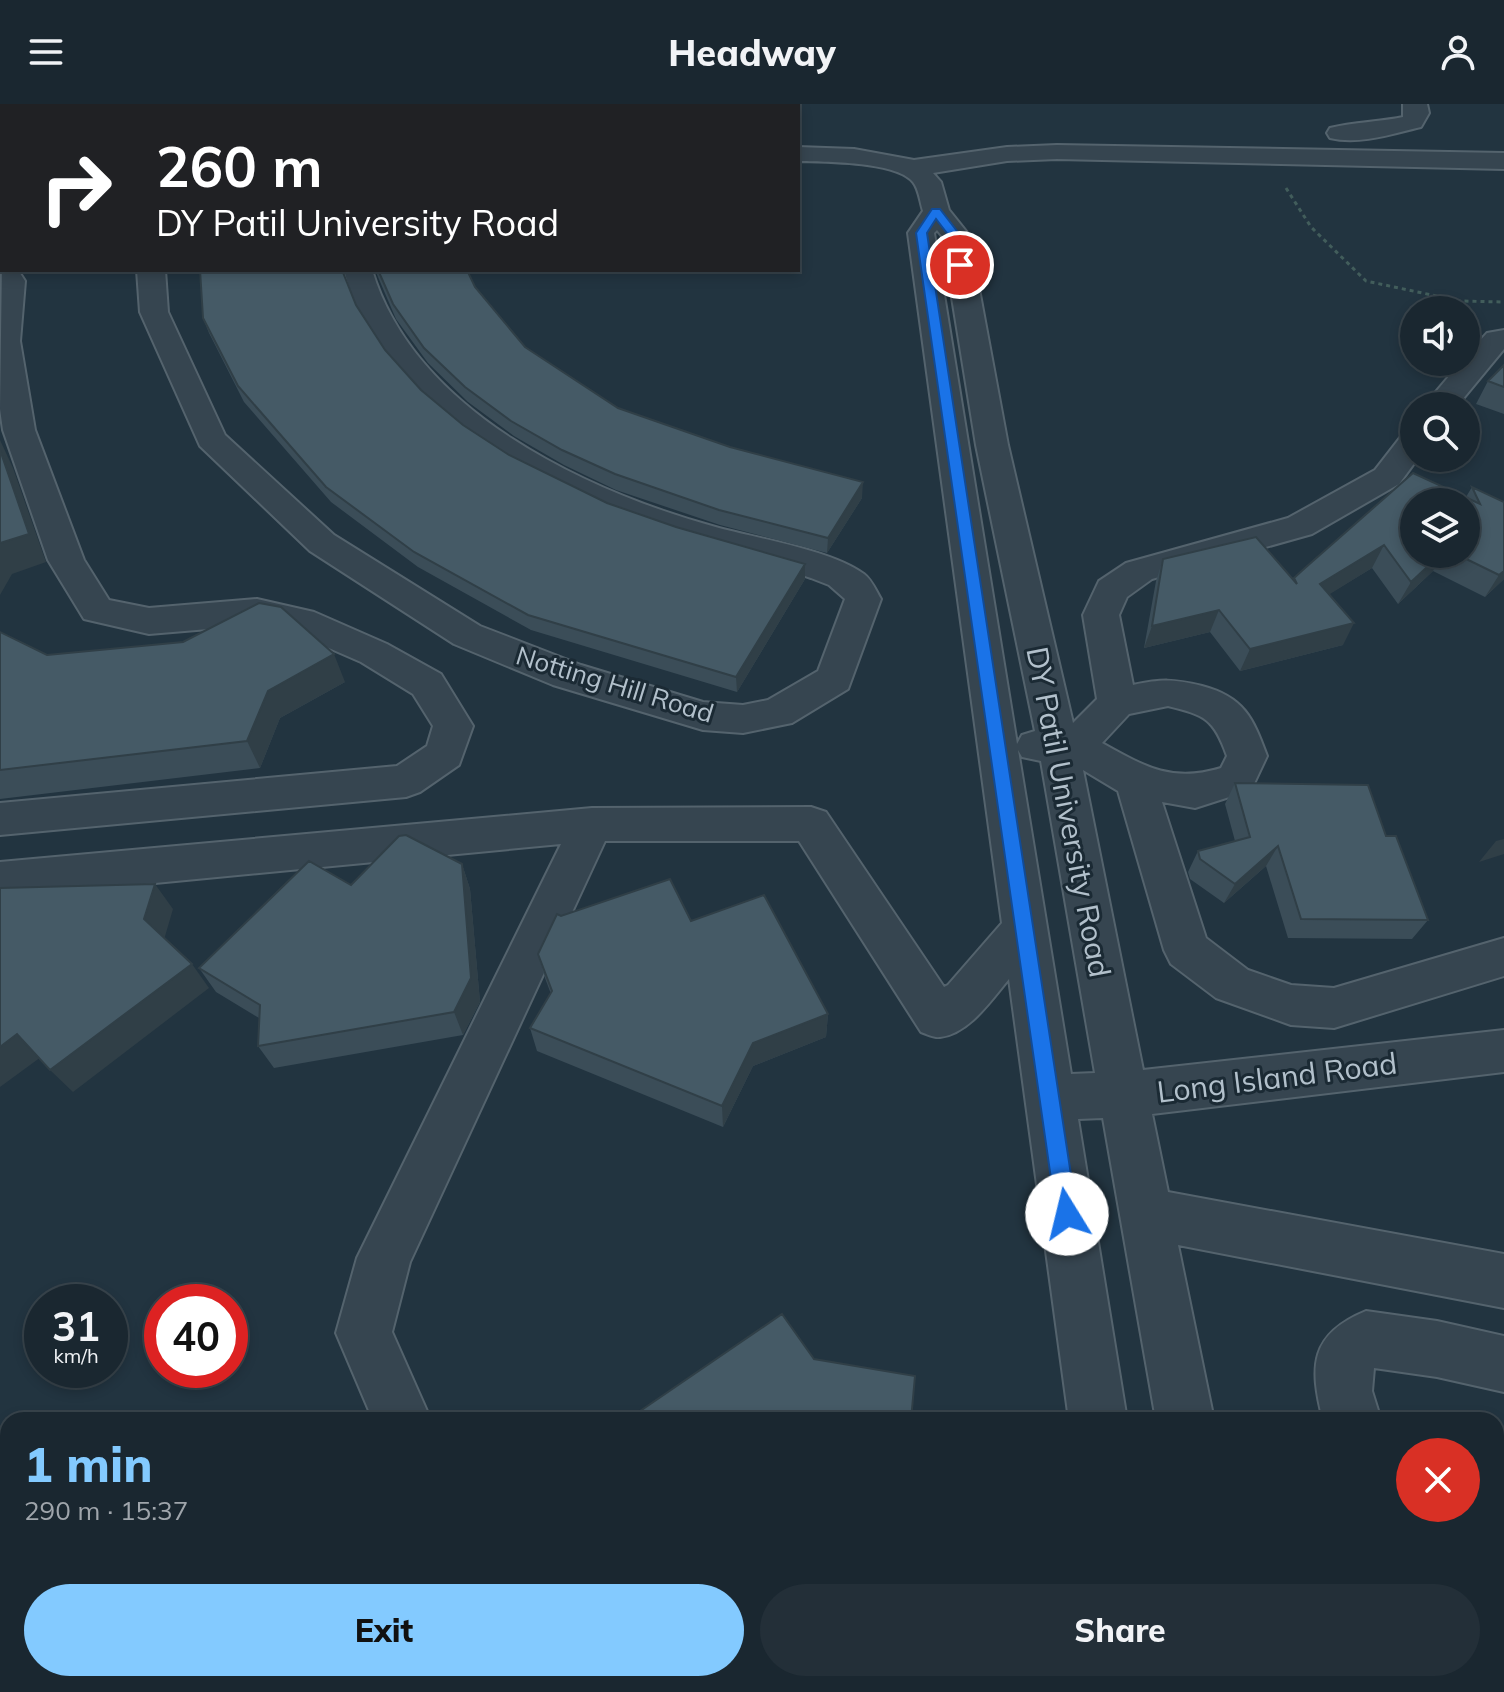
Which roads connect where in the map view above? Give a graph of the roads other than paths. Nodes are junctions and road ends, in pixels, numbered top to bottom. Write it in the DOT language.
graph roads {
  1 [pos="1415,104"];
  2 [pos="800,154"];
  3 [pos="1296,155"];
  4 [pos="1504,161"];
  5 [pos="914,168"];
  6 [pos="936,211"];
  7 [pos="6,272"];
  8 [pos="151,272"];
  9 [pos="358,272"];
  10 [pos="1504,339"];
  11 [pos="1452,392"];
  12 [pos="1400,460"];
  13 [pos="1117,703"];
  14 [pos="1067,746"];
  15 [pos="997,747"];
  16 [pos="1136,782"];
  17 [pos="0,819"];
  18 [pos="592,825"];
  19 [pos="0,880"];
  20 [pos="1024,929"];
  21 [pos="1504,957"];
  22 [pos="1504,1051"];
  23 [pos="1123,1095"];
  24 [pos="1049,1097"];
  25 [pos="1145,1213"];
  26 [pos="1504,1281"];
  27 [pos="1504,1364"];
  28 [pos="399,1412"];
  29 [pos="1097,1412"];
  30 [pos="1183,1412"];
  31 [pos="1350,1412"];
  1 -- 3 [label="street"];
  2 -- 5 [label="street"];
  3 -- 4 [label="street"];
  3 -- 5 [label="street"];
  5 -- 6 [label="street, DY Patil University Road"];
  6 -- 14 [label="street, DY Patil University Road"];
  6 -- 15 [label="street, DY Patil University Road"];
  7 -- 17 [label="street"];
  8 -- 9 [label="street, Notting Hill Road"];
  10 -- 11 [label="street"];
  12 -- 13 [label="street"];
  13 -- 14 [label="street"];
  13 -- 16 [label="street"];
  14 -- 15 [label="street"];
  14 -- 16 [label="street"];
  14 -- 23 [label="street, DY Patil University Road"];
  15 -- 20 [label="street, DY Patil University Road"];
  16 -- 21 [label="street"];
  18 -- 19 [label="street"];
  18 -- 20 [label="street"];
  18 -- 28 [label="street"];
  20 -- 24 [label="street, DY Patil University Road"];
  22 -- 23 [label="street, Long Island Road"];
  23 -- 24 [label="street, Long Island Road"];
  23 -- 25 [label="street, DY Patil University Road"];
  24 -- 29 [label="street, DY Patil University Road"];
  25 -- 26 [label="street"];
  25 -- 30 [label="street, DY Patil University Road"];
  27 -- 31 [label="street"];
}
